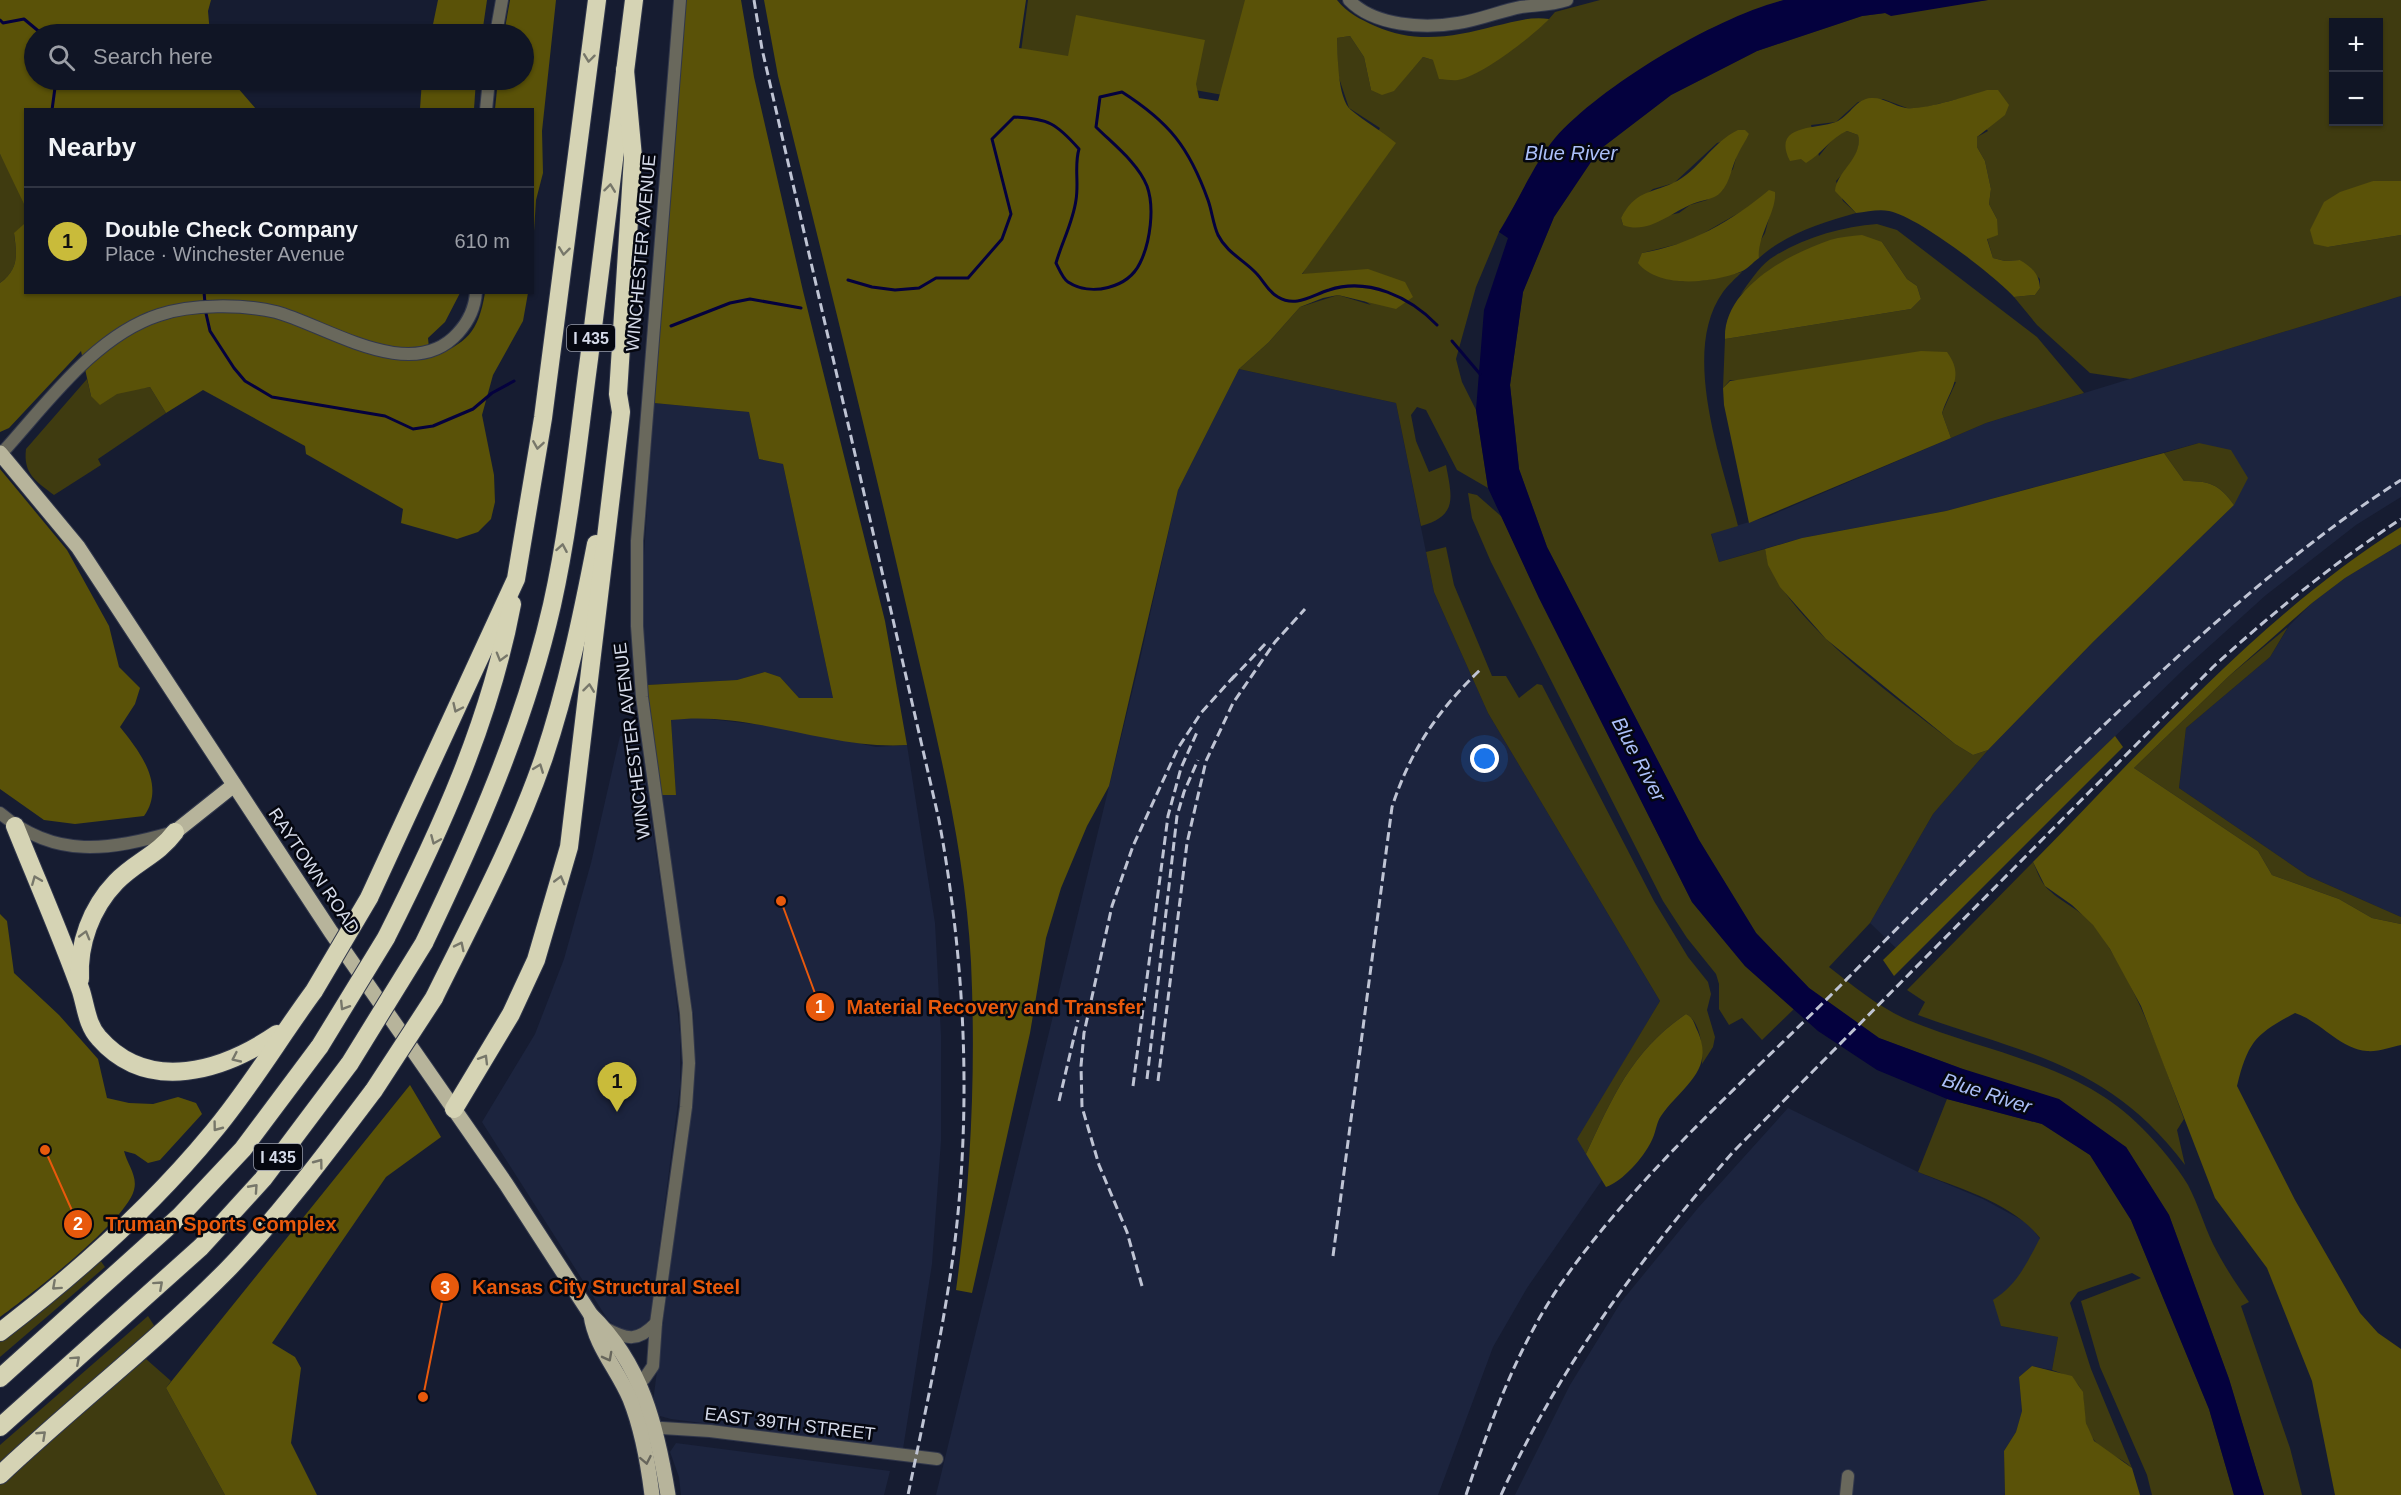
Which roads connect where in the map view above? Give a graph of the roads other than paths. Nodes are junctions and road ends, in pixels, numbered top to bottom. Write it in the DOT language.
graph roads {
  1 [pos="501,0"];
  2 [pos="597,0"];
  3 [pos="634,0"];
  4 [pos="680,0"];
  5 [pos="1349,0"];
  6 [pos="1567,0"];
  7 [pos="497,24"];
  8 [pos="626,70"];
  9 [pos="488,90"];
  10 [pos="486,108"];
  11 [pos="476,294"];
  12 [pos="618,394"];
  13 [pos="0,453"];
  14 [pos="516,579"];
  15 [pos="234,785"];
  16 [pos="0,813"];
  17 [pos="15,826"];
  18 [pos="175,832"];
  19 [pos="81,993"];
  20 [pos="286,1028"];
  21 [pos="454,1109"];
  22 [pos="591,1315"];
  23 [pos="656,1323"];
  24 [pos="605,1328"];
  25 [pos="0,1332"];
  26 [pos="0,1378"];
  27 [pos="632,1386"];
  28 [pos="638,1426"];
  29 [pos="0,1427"];
  30 [pos="656,1428"];
  31 [pos="937,1459"];
  32 [pos="0,1475"];
  33 [pos="1848,1476"];
  34 [pos="652,1495"];
  35 [pos="668,1495"];
  36 [pos="1846,1495"];
  1 -- 7 [label="street"];
  2 -- 14 [label="highway, I 435, one-way"];
  3 -- 8 [label="highway, I 435"];
  4 -- 23 [label="street, WINCHESTER AVENUE"];
  5 -- 6 [label="street"];
  8 -- 12 [label="highway"];
  29 -- 8 [label="highway, I 435, one-way, bridge"];
  9 -- 10 [label="street"];
  11 -- 13 [label="street"];
  21 -- 12 [label="highway, one-way"];
  32 -- 12 [label="highway, one-way, bridge"];
  13 -- 15 [label="main road, RAYTOWN ROAD"];
  14 -- 20 [label="highway, one-way, bridge"];
  14 -- 26 [label="highway, I 435, one-way, bridge"];
  15 -- 18 [label="main road"];
  15 -- 21 [label="main road, RAYTOWN ROAD"];
  16 -- 17 [label="street"];
  17 -- 18 [label="street"];
  19 -- 17 [label="highway, one-way"];
  19 -- 18 [label="highway, one-way"];
  20 -- 19 [label="highway, one-way"];
  20 -- 25 [label="highway, one-way"];
  21 -- 22 [label="main road, RAYTOWN ROAD"];
  22 -- 24 [label="main road, RAYTOWN ROAD"];
  22 -- 27 [label="main road, RAYTOWN ROAD, one-way"];
  23 -- 24 [label="street"];
  23 -- 27 [label="street, WINCHESTER AVENUE"];
  24 -- 27 [label="main road, RAYTOWN ROAD"];
  27 -- 28 [label="main road, RAYTOWN ROAD"];
  27 -- 30 [label="main road, RAYTOWN ROAD"];
  28 -- 30 [label="street, EAST 39TH STREET"];
  28 -- 34 [label="main road, RAYTOWN ROAD, one-way"];
  30 -- 31 [label="street, EAST 39TH STREET"];
  30 -- 35 [label="main road, RAYTOWN ROAD"];
  33 -- 36 [label="street"];
}
